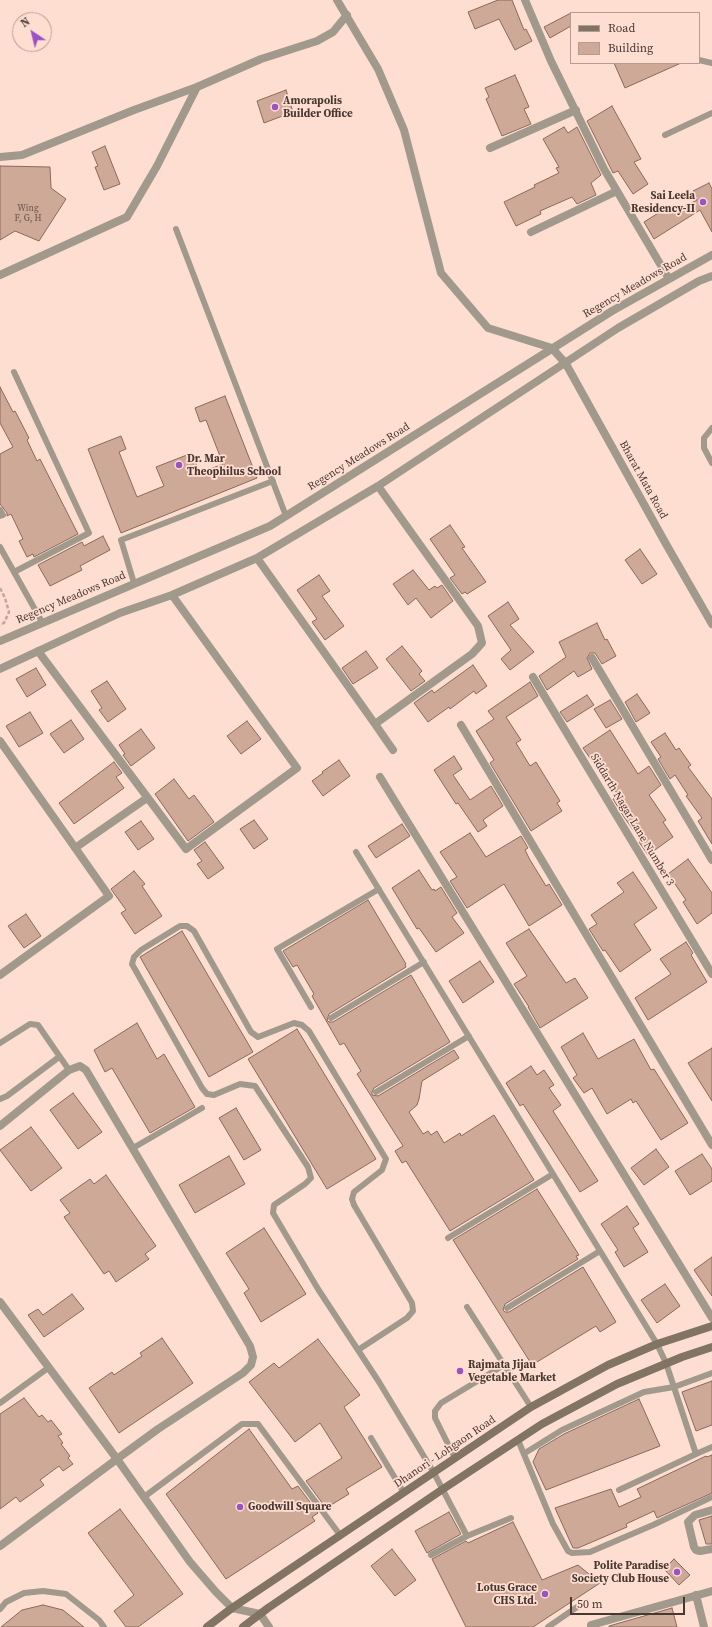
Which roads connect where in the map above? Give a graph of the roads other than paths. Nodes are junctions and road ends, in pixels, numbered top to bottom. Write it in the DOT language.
graph roads {
  1 [pos="337,0"];
  2 [pos="525,0"];
  3 [pos="347,15"];
  4 [pos="700,60"];
  5 [pos="712,63"];
  6 [pos="197,87"];
  7 [pos="576,110"];
  8 [pos="712,113"];
  9 [pos="665,135"];
  10 [pos="490,148"];
  11 [pos="0,157"];
  12 [pos="617,191"];
  13 [pos="176,229"];
  14 [pos="531,232"];
  15 [pos="712,255"];
  16 [pos="0,275"];
  17 [pos="712,276"];
  18 [pos="669,279"];
  19 [pos="552,348"];
  20 [pos="566,364"];
  21 [pos="14,372"];
  22 [pos="712,428"];
  23 [pos="712,463"];
  24 [pos="273,481"];
  25 [pos="378,486"];
  26 [pos="0,510"];
  27 [pos="0,516"];
  28 [pos="286,516"];
  29 [pos="0,547"];
  30 [pos="257,558"];
  31 [pos="14,572"];
  32 [pos="134,583"];
  33 [pos="172,594"];
  34 [pos="42,622"];
  35 [pos="712,624"];
  36 [pos="0,641"];
  37 [pos="38,651"];
  38 [pos="592,658"];
  39 [pos="0,669"];
  40 [pos="533,677"];
  41 [pos="375,724"];
  42 [pos="461,725"];
  43 [pos="0,741"];
  44 [pos="393,750"];
  45 [pos="380,777"];
  46 [pos="147,798"];
  47 [pos="75,848"];
  48 [pos="356,852"];
  49 [pos="712,860"];
  50 [pos="379,889"];
  51 [pos="424,962"];
  52 [pos="0,974"];
  53 [pos="712,974"];
  54 [pos="311,1007"];
  55 [pos="331,1018"];
  56 [pos="469,1036"];
  57 [pos="0,1044"];
  58 [pos="59,1056"];
  59 [pos="69,1070"];
  60 [pos="376,1092"];
  61 [pos="0,1099"];
  62 [pos="202,1108"];
  63 [pos="0,1126"];
  64 [pos="712,1145"];
  65 [pos="133,1148"];
  66 [pos="553,1174"];
  67 [pos="448,1238"];
  68 [pos="600,1251"];
  69 [pos="0,1302"];
  70 [pos="467,1308"];
  71 [pos="507,1308"];
  72 [pos="712,1318"];
  73 [pos="712,1326"];
  74 [pos="657,1344"];
  75 [pos="712,1347"];
  76 [pos="358,1350"];
  77 [pos="666,1363"];
  78 [pos="504,1365"];
  79 [pos="48,1368"];
  80 [pos="712,1373"];
  81 [pos="674,1387"];
  82 [pos="0,1403"];
  83 [pos="531,1407"];
  84 [pos="371,1438"];
  85 [pos="518,1440"];
  86 [pos="712,1447"];
  87 [pos="525,1453"];
  88 [pos="696,1454"];
  89 [pos="455,1458"];
  90 [pos="117,1459"];
  91 [pos="434,1473"];
  92 [pos="442,1489"];
  93 [pos="619,1490"];
  94 [pos="404,1493"];
  95 [pos="144,1497"];
  96 [pos="712,1497"];
  97 [pos="712,1510"];
  98 [pos="510,1518"];
  99 [pos="340,1535"];
  100 [pos="467,1536"];
  101 [pos="0,1546"];
  102 [pos="712,1549"];
  103 [pos="431,1555"];
  104 [pos="712,1591"];
  105 [pos="696,1595"];
  106 [pos="578,1607"];
  107 [pos="232,1608"];
  108 [pos="0,1609"];
  109 [pos="260,1614"];
  110 [pos="104,1627"];
  111 [pos="207,1627"];
  112 [pos="243,1627"];
  113 [pos="269,1627"];
  114 [pos="548,1627"];
  115 [pos="591,1627"];
  116 [pos="704,1627"];
  1 -- 3 [label="street"];
  2 -- 7 [label="street"];
  3 -- 6 [label="street"];
  3 -- 19 [label="street"];
  4 -- 5 [label="lane"];
  6 -- 11 [label="street"];
  6 -- 16 [label="street"];
  7 -- 10 [label="street"];
  7 -- 12 [label="street"];
  8 -- 9 [label="lane"];
  12 -- 14 [label="street"];
  12 -- 18 [label="street"];
  13 -- 24 [label="lane"];
  15 -- 18 [label="street, Regency Meadows Road"];
  17 -- 20 [label="street"];
  18 -- 19 [label="street, Regency Meadows Road"];
  19 -- 20 [label="street, Bharat Mata Road"];
  19 -- 28 [label="street, Regency Meadows Road"];
  20 -- 25 [label="street"];
  20 -- 35 [label="street, Bharat Mata Road"];
  21 -- 31 [label="lane"];
  22 -- 23 [label="lane"];
  24 -- 28 [label="lane"];
  24 -- 32 [label="lane"];
  25 -- 30 [label="street"];
  25 -- 41 [label="street"];
  26 -- 27 [label="lane"];
  28 -- 32 [label="street, Regency Meadows Road"];
  29 -- 31 [label="lane"];
  30 -- 33 [label="street"];
  30 -- 41 [label="street"];
  31 -- 34 [label="lane"];
  32 -- 34 [label="street, Regency Meadows Road"];
  33 -- 37 [label="street"];
  33 -- 46 [label="street"];
  34 -- 36 [label="street, Regency Meadows Road"];
  37 -- 39 [label="street"];
  37 -- 46 [label="street"];
  38 -- 49 [label="street"];
  40 -- 53 [label="street, Siddarth Nagar Lane Number 3"];
  41 -- 44 [label="street"];
  42 -- 64 [label="street"];
  43 -- 47 [label="street"];
  45 -- 72 [label="street"];
  46 -- 47 [label="street"];
  47 -- 52 [label="street"];
  48 -- 50 [label="lane"];
  50 -- 51 [label="lane"];
  50 -- 54 [label="lane"];
  51 -- 55 [label="lane"];
  51 -- 56 [label="lane"];
  56 -- 60 [label="lane"];
  56 -- 66 [label="lane"];
  57 -- 58 [label="lane"];
  58 -- 59 [label="lane"];
  58 -- 61 [label="lane"];
  59 -- 63 [label="street"];
  59 -- 65 [label="street"];
  62 -- 65 [label="lane"];
  65 -- 90 [label="street"];
  66 -- 67 [label="lane"];
  66 -- 68 [label="lane"];
  68 -- 71 [label="lane"];
  68 -- 74 [label="lane"];
  69 -- 79 [label="street"];
  70 -- 78 [label="lane"];
  73 -- 74 [label="main road, Dhanori - Lohgaon Road"];
  74 -- 77 [label="lane"];
  74 -- 83 [label="main road, Dhanori - Lohgaon Road"];
  75 -- 77 [label="main road"];
  76 -- 76 [label="lane"];
  76 -- 91 [label="lane"];
  77 -- 81 [label="lane"];
  77 -- 85 [label="main road"];
  78 -- 83 [label="lane"];
  78 -- 89 [label="lane"];
  79 -- 82 [label="lane"];
  79 -- 90 [label="street"];
  80 -- 81 [label="lane"];
  81 -- 87 [label="lane"];
  81 -- 88 [label="lane"];
  83 -- 89 [label="main road, Dhanori - Lohgaon Road"];
  84 -- 94 [label="lane"];
  85 -- 87 [label="lane"];
  85 -- 92 [label="main road"];
  86 -- 88 [label="lane"];
  87 -- 96 [label="lane"];
  88 -- 93 [label="lane"];
  89 -- 91 [label="main road, Dhanori - Lohgaon Road"];
  90 -- 95 [label="street"];
  90 -- 101 [label="street"];
  91 -- 92 [label="lane"];
  91 -- 94 [label="main road, Dhanori - Lohgaon Road"];
  92 -- 100 [label="lane"];
  92 -- 109 [label="main road"];
  94 -- 99 [label="main road, Dhanori - Lohgaon Road"];
  95 -- 99 [label="lane"];
  95 -- 107 [label="street"];
  97 -- 102 [label="street"];
  98 -- 100 [label="lane"];
  99 -- 107 [label="main road, Dhanori - Lohgaon Road"];
  100 -- 103 [label="lane"];
  104 -- 105 [label="street"];
  105 -- 115 [label="street"];
  105 -- 116 [label="street"];
  106 -- 114 [label="lane"];
  107 -- 109 [label="street"];
  107 -- 111 [label="main road, Dhanori - Lohgaon Road"];
  108 -- 110 [label="lane"];
  109 -- 112 [label="main road"];
  109 -- 113 [label="street"];
}
